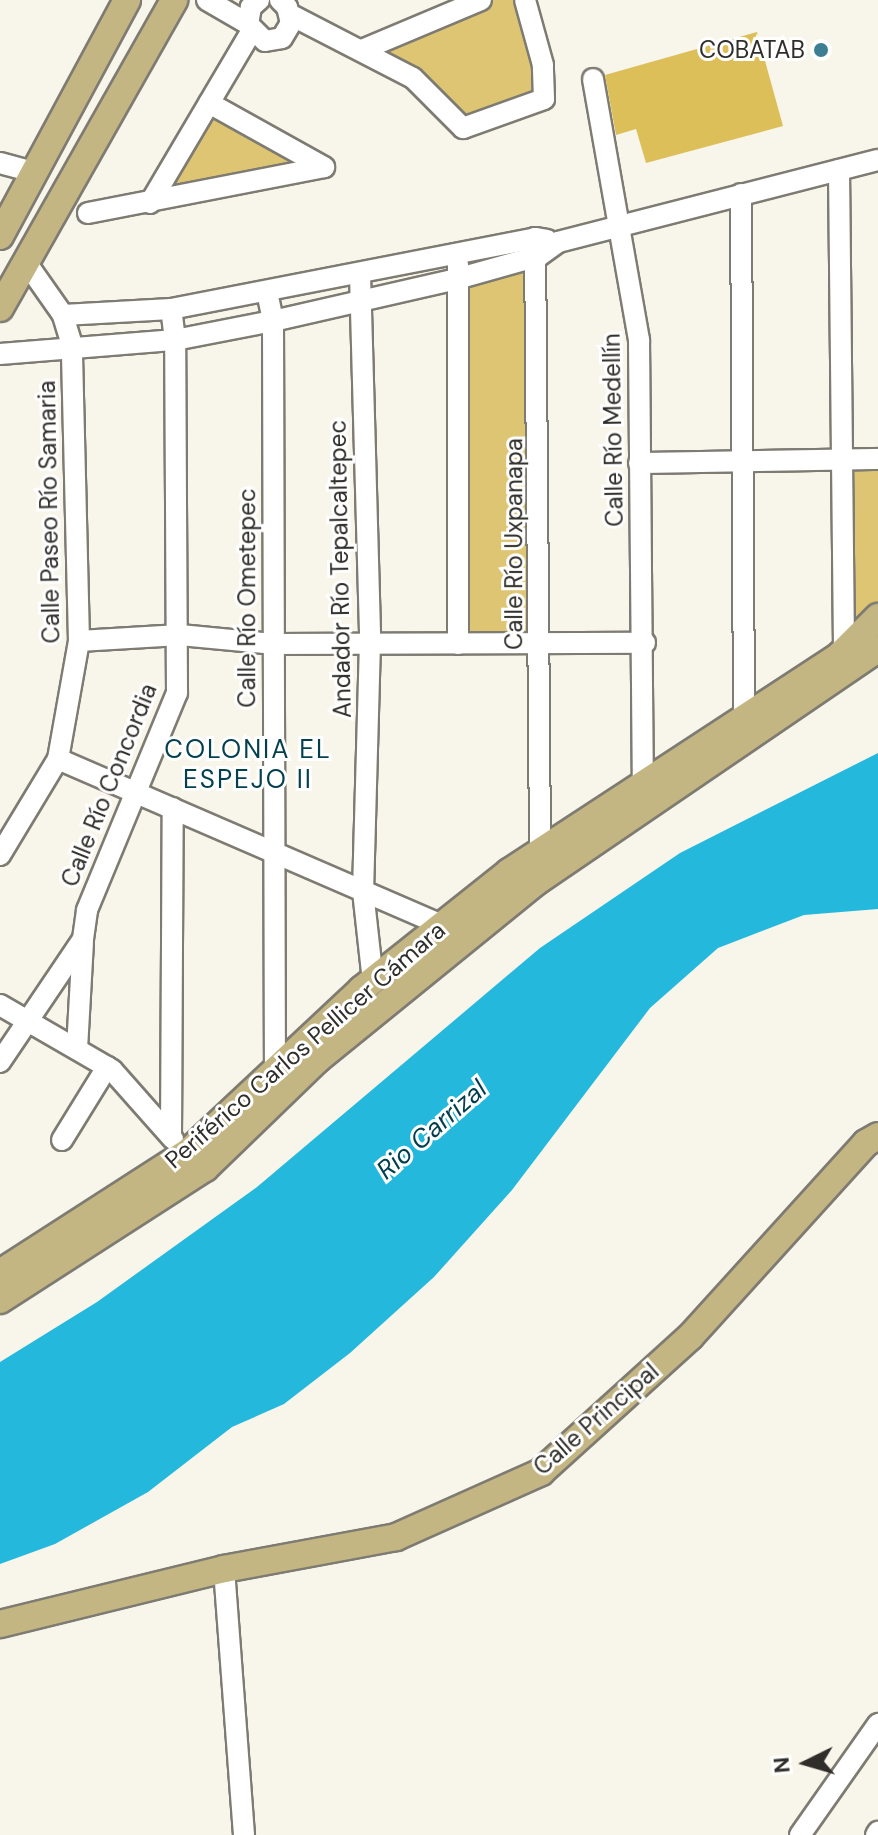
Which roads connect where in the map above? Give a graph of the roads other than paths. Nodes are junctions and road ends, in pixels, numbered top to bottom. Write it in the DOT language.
graph roads {
  1 [pos="127,0"];
  2 [pos="174,0"];
  3 [pos="207,0"];
  4 [pos="259,0"];
  5 [pos="481,0"];
  6 [pos="525,0"];
  7 [pos="285,7"];
  8 [pos="250,28"];
  9 [pos="362,50"];
  10 [pos="593,79"];
  11 [pos="209,103"];
  12 [pos="878,160"];
  13 [pos="0,163"];
  14 [pos="839,170"];
  15 [pos="34,172"];
  16 [pos="741,194"];
  17 [pos="150,203"];
  18 [pos="88,213"];
  19 [pos="621,224"];
  20 [pos="0,236"];
  21 [pos="537,247"];
  22 [pos="457,252"];
  23 [pos="25,261"];
  24 [pos="360,274"];
  25 [pos="460,278"];
  26 [pos="267,292"];
  27 [pos="364,299"];
  28 [pos="0,308"];
  29 [pos="171,309"];
  30 [pos="63,315"];
  31 [pos="273,321"];
  32 [pos="175,340"];
  33 [pos="72,345"];
  34 [pos="0,354"];
  35 [pos="878,459"];
  36 [pos="743,460"];
  37 [pos="841,460"];
  38 [pos="639,463"];
  39 [pos="878,617"];
  40 [pos="180,635"];
  41 [pos="79,641"];
  42 [pos="370,642"];
  43 [pos="645,643"];
  44 [pos="273,644"];
  45 [pos="458,644"];
  46 [pos="541,645"];
  47 [pos="844,646"];
  48 [pos="878,649"];
  49 [pos="744,718"];
  50 [pos="58,759"];
  51 [pos="643,783"];
  52 [pos="137,793"];
  53 [pos="173,808"];
  54 [pos="540,851"];
  55 [pos="271,854"];
  56 [pos="0,855"];
  57 [pos="363,891"];
  58 [pos="442,925"];
  59 [pos="83,939"];
  60 [pos="373,981"];
  61 [pos="0,1005"];
  62 [pos="32,1020"];
  63 [pos="77,1049"];
  64 [pos="0,1062"];
  65 [pos="275,1066"];
  66 [pos="107,1067"];
  67 [pos="878,1136"];
  68 [pos="62,1140"];
  69 [pos="180,1144"];
  70 [pos="0,1273"];
  71 [pos="0,1300"];
  72 [pos="224,1569"];
  73 [pos="0,1624"];
  74 [pos="878,1724"];
  75 [pos="244,1835"];
  76 [pos="800,1835"];
  1 -- 15 [label="main road"];
  2 -- 23 [label="main road"];
  3 -- 8 [label="street"];
  4 -- 8 [label="street"];
  5 -- 9 [label="street"];
  6 -- 9 [label="street"];
  7 -- 8 [label="street"];
  7 -- 9 [label="street"];
  8 -- 11 [label="street"];
  10 -- 19 [label="street, Calle Río Medellín"];
  11 -- 17 [label="street"];
  11 -- 17 [label="street"];
  12 -- 14 [label="street"];
  13 -- 15 [label="street"];
  14 -- 16 [label="street"];
  14 -- 37 [label="street"];
  15 -- 20 [label="main road"];
  16 -- 19 [label="street"];
  16 -- 36 [label="street"];
  17 -- 18 [label="street"];
  19 -- 21 [label="street"];
  19 -- 38 [label="street, Calle Río Medellín"];
  21 -- 22 [label="street"];
  21 -- 25 [label="street"];
  21 -- 46 [label="street, Calle Río Uxpanapa"];
  22 -- 24 [label="street"];
  22 -- 25 [label="street"];
  23 -- 28 [label="main road"];
  23 -- 30 [label="street, Calle Paseo Río Samaria"];
  24 -- 26 [label="street"];
  24 -- 27 [label="street, Andador Río Tepalcaltepec"];
  25 -- 27 [label="street"];
  25 -- 45 [label="street"];
  26 -- 29 [label="street"];
  26 -- 31 [label="street, Calle Río Ometepec"];
  27 -- 31 [label="street"];
  27 -- 42 [label="street, Andador Río Tepalcaltepec"];
  29 -- 30 [label="street"];
  29 -- 32 [label="street, Calle Río Concordia"];
  30 -- 33 [label="street, Calle Paseo Río Samaria"];
  31 -- 32 [label="street"];
  31 -- 44 [label="street, Calle Río Ometepec"];
  32 -- 33 [label="street"];
  32 -- 40 [label="street, Calle Río Concordia"];
  33 -- 34 [label="street"];
  33 -- 41 [label="street, Calle Paseo Río Samaria"];
  35 -- 37 [label="street"];
  36 -- 37 [label="street"];
  36 -- 38 [label="street"];
  36 -- 49 [label="street"];
  37 -- 47 [label="street"];
  38 -- 43 [label="street, Calle Río Medellín"];
  39 -- 47 [label="main road, Periférico Carlos Pellicer Cámara"];
  40 -- 41 [label="street"];
  40 -- 44 [label="street"];
  40 -- 52 [label="street, Calle Río Concordia"];
  41 -- 50 [label="street, Calle Paseo Río Samaria"];
  42 -- 44 [label="street"];
  42 -- 45 [label="street"];
  42 -- 57 [label="street, Andador Río Tepalcaltepec"];
  43 -- 46 [label="street"];
  43 -- 51 [label="street, Calle Río Medellín"];
  44 -- 55 [label="street, Calle Río Ometepec"];
  45 -- 46 [label="street"];
  46 -- 54 [label="street, Calle Río Uxpanapa"];
  47 -- 49 [label="main road, Periférico Carlos Pellicer Cámara"];
  48 -- 71 [label="main road, Periférico Carlos Pellicer Cámara"];
  49 -- 51 [label="main road, Periférico Carlos Pellicer Cámara"];
  50 -- 52 [label="street"];
  50 -- 56 [label="street, Calle Paseo Río Samaria"];
  51 -- 54 [label="main road, Periférico Carlos Pellicer Cámara"];
  52 -- 53 [label="street"];
  52 -- 59 [label="street, Calle Río Concordia"];
  53 -- 55 [label="street"];
  53 -- 69 [label="street"];
  54 -- 58 [label="main road, Periférico Carlos Pellicer Cámara"];
  55 -- 57 [label="street"];
  55 -- 65 [label="street, Calle Río Ometepec"];
  57 -- 58 [label="street"];
  57 -- 60 [label="street, Andador Río Tepalcaltepec"];
  58 -- 60 [label="main road, Periférico Carlos Pellicer Cámara"];
  59 -- 62 [label="street, Calle Río Concordia"];
  59 -- 63 [label="street"];
  60 -- 65 [label="main road, Periférico Carlos Pellicer Cámara"];
  61 -- 62 [label="street"];
  62 -- 63 [label="street"];
  62 -- 64 [label="street, Calle Río Concordia"];
  63 -- 66 [label="street"];
  65 -- 69 [label="main road, Periférico Carlos Pellicer Cámara"];
  66 -- 68 [label="street"];
  66 -- 69 [label="street"];
  67 -- 72 [label="main road, Calle Principal"];
  69 -- 70 [label="main road, Periférico Carlos Pellicer Cámara"];
  72 -- 73 [label="main road, Calle Principal"];
  72 -- 75 [label="street"];
  74 -- 76 [label="street"];
}
